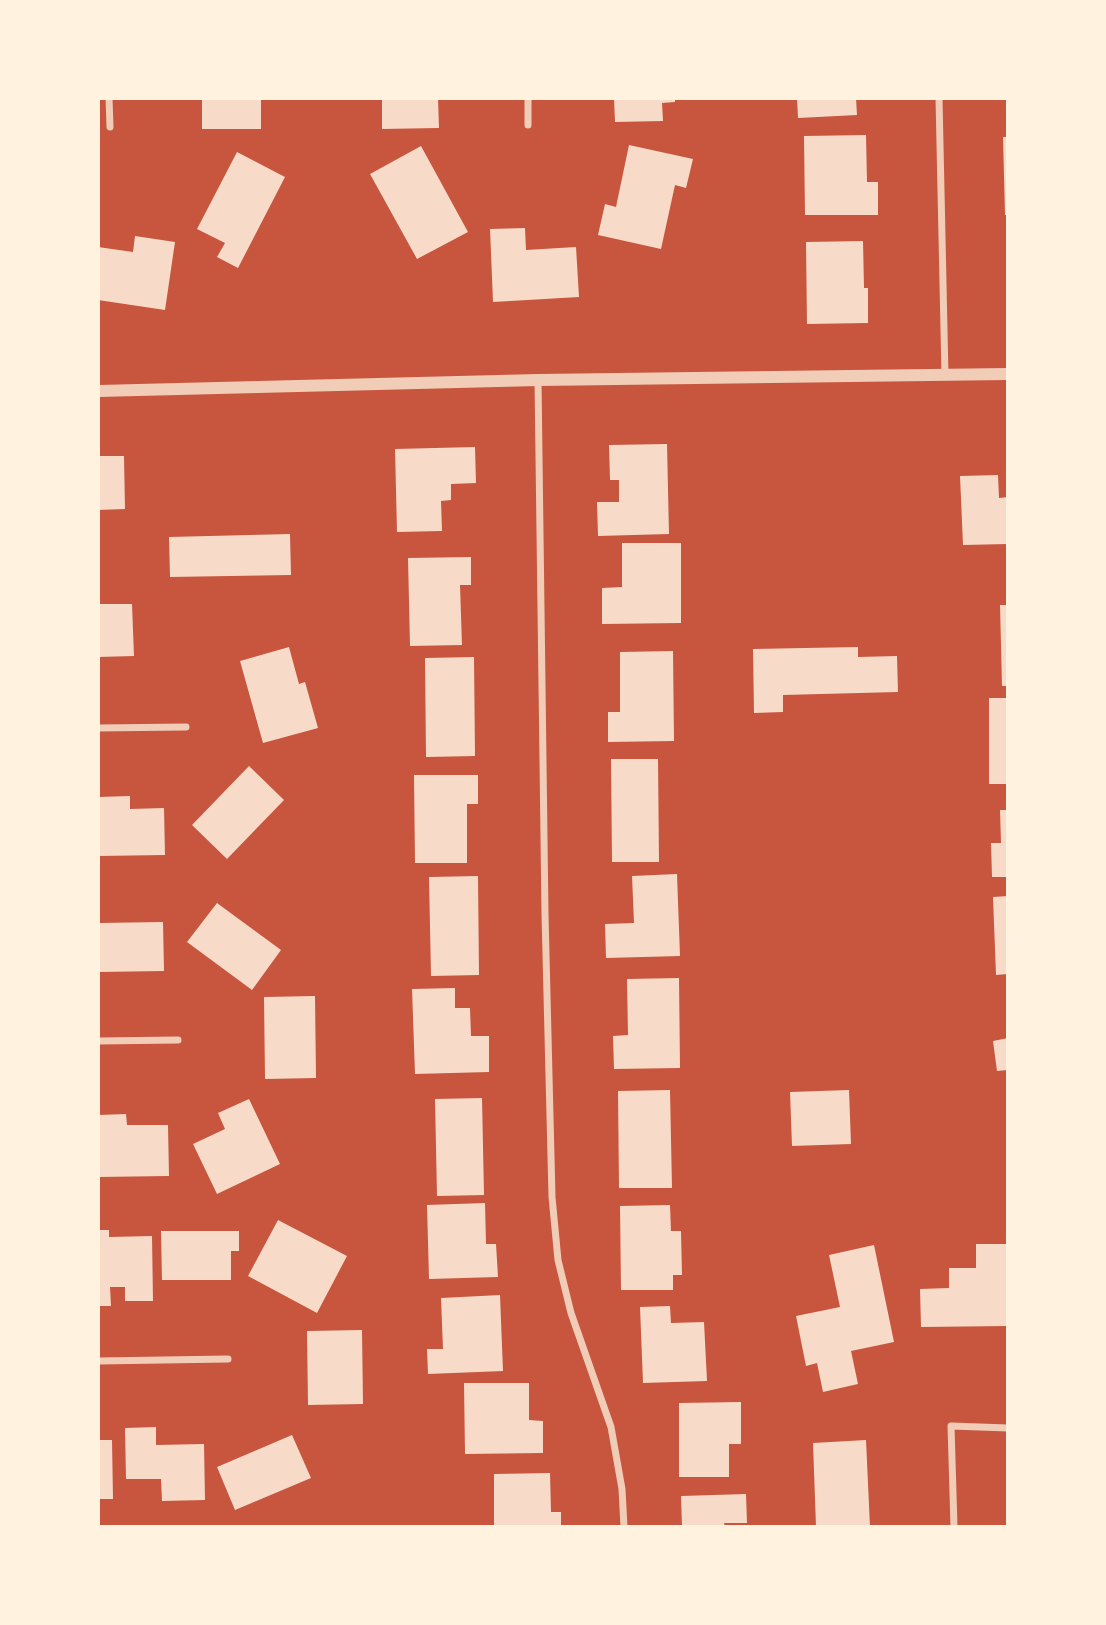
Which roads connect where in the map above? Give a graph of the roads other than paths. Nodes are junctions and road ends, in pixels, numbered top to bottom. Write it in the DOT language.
graph roads {
  1 [pos="109,98"];
  2 [pos="528,98"];
  3 [pos="939,98"];
  4 [pos="528,125"];
  5 [pos="110,127"];
  6 [pos="1008,374"];
  7 [pos="945,376"];
  8 [pos="538,380"];
  9 [pos="98,391"];
  10 [pos="186,727"];
  11 [pos="98,728"];
  12 [pos="178,1040"];
  13 [pos="98,1041"];
  14 [pos="228,1359"];
  15 [pos="98,1361"];
  16 [pos="1008,1427"];
  17 [pos="624,1527"];
  18 [pos="954,1527"];
  1 -- 5 [label="street"];
  2 -- 4 [label="street"];
  3 -- 7 [label="street"];
  6 -- 7 [label="street"];
  7 -- 8 [label="street"];
  8 -- 9 [label="street"];
  8 -- 17 [label="street"];
  10 -- 11 [label="street"];
  12 -- 13 [label="street"];
  14 -- 15 [label="street"];
  16 -- 18 [label="street"];
}
